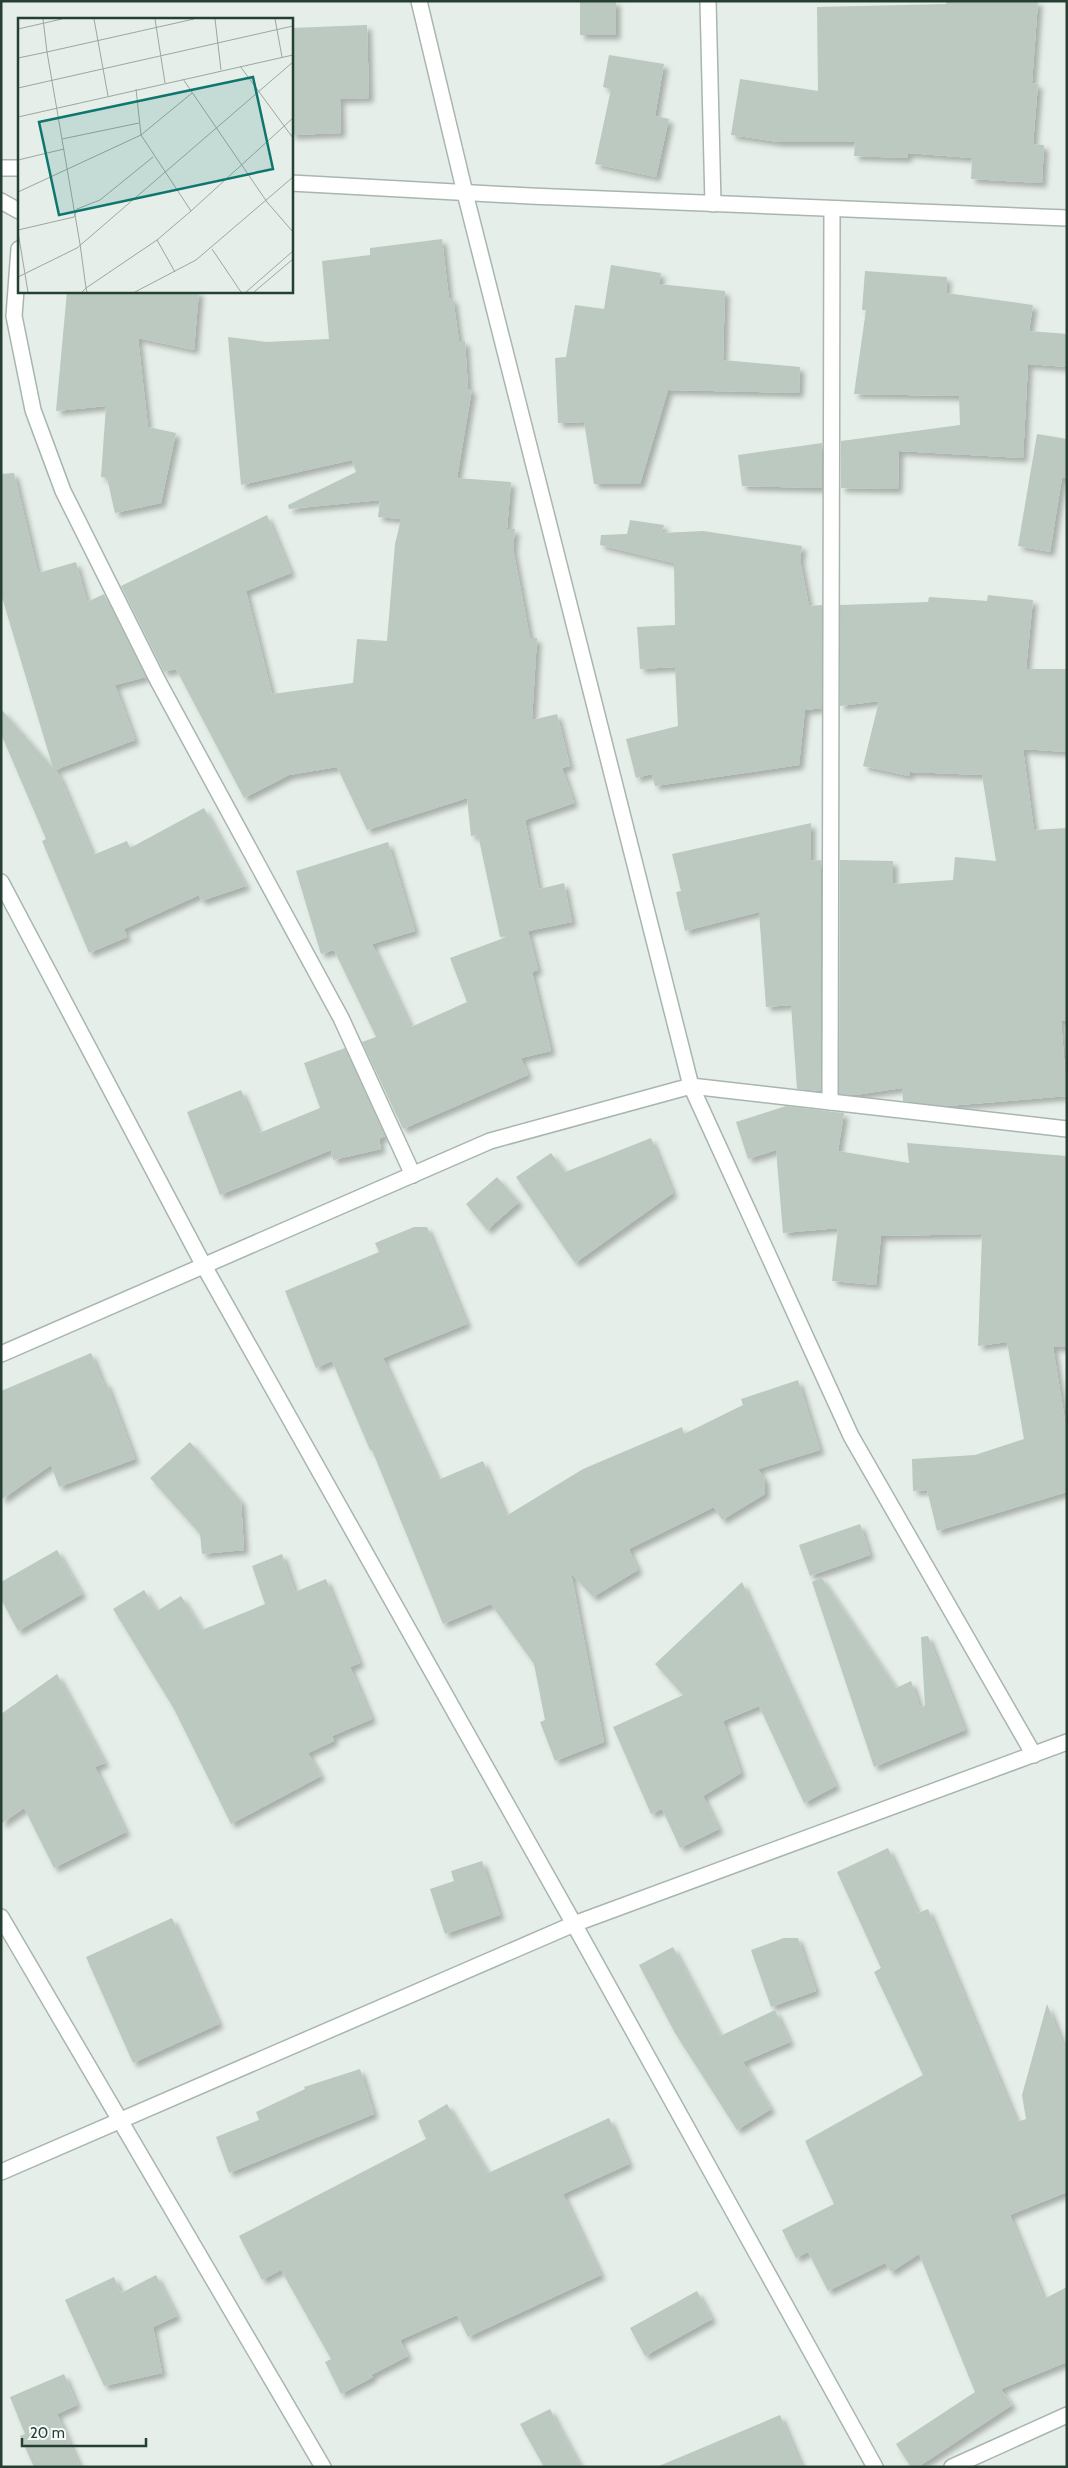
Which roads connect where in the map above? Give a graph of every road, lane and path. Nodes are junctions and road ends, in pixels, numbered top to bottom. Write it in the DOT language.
graph roads {
  1 [pos="419,1"];
  2 [pos="708,1"];
  3 [pos="1,168"];
  4 [pos="18,168"];
  5 [pos="292,183"];
  6 [pos="465,193"];
  7 [pos="1,201"];
  8 [pos="713,204"];
  9 [pos="832,209"];
  10 [pos="18,210"];
  11 [pos="1067,218"];
  12 [pos="18,262"];
  13 [pos="1,882"];
  14 [pos="691,1086"];
  15 [pos="830,1102"];
  16 [pos="1067,1129"];
  17 [pos="413,1175"];
  18 [pos="204,1266"];
  19 [pos="1,1354"];
  20 [pos="1067,1742"];
  21 [pos="1034,1755"];
  22 [pos="1,1917"];
  23 [pos="574,1924"];
  24 [pos="122,2120"];
  25 [pos="1,2172"];
  26 [pos="1067,2415"];
  27 [pos="323,2467"];
  28 [pos="874,2467"];
  29 [pos="952,2467"];
  1 -- 6 [label="street"];
  2 -- 8 [label="street"];
  3 -- 4 [label="street"];
  5 -- 6 [label="street"];
  6 -- 8 [label="street"];
  6 -- 14 [label="street"];
  7 -- 10 [label="street"];
  8 -- 9 [label="street"];
  9 -- 11 [label="street"];
  9 -- 15 [label="street"];
  12 -- 17 [label="street"];
  13 -- 18 [label="street"];
  14 -- 15 [label="street"];
  14 -- 17 [label="street"];
  14 -- 21 [label="street"];
  15 -- 16 [label="street"];
  17 -- 18 [label="street"];
  18 -- 19 [label="street"];
  18 -- 23 [label="street"];
  20 -- 21 [label="street"];
  21 -- 23 [label="street"];
  22 -- 24 [label="street"];
  23 -- 24 [label="street"];
  23 -- 28 [label="street"];
  24 -- 25 [label="street"];
  24 -- 27 [label="street"];
  26 -- 29 [label="street"];
}
